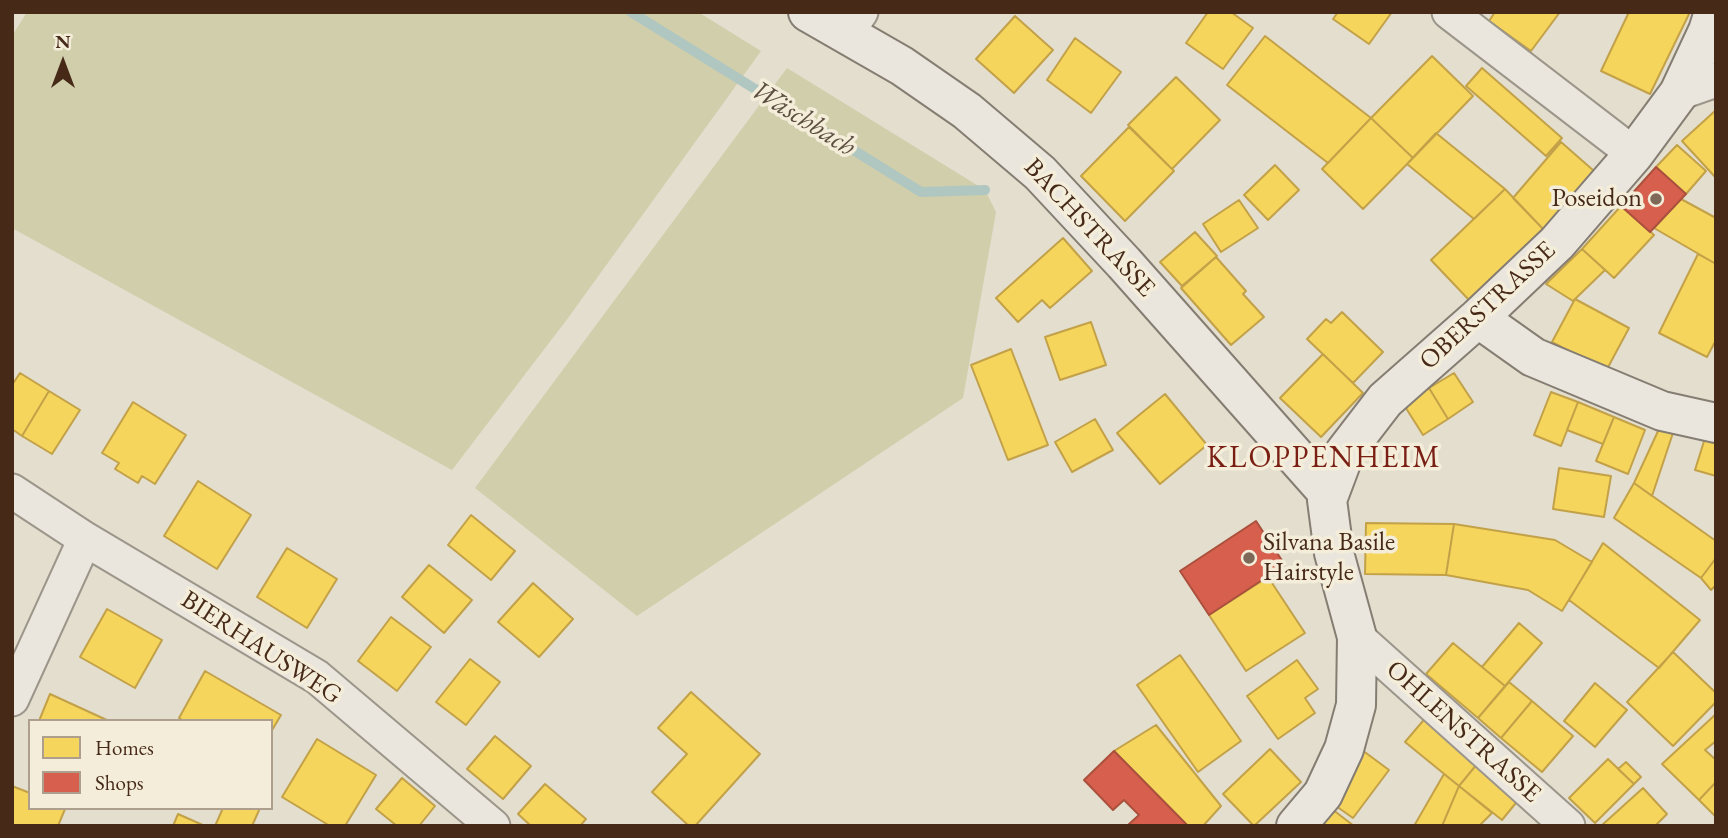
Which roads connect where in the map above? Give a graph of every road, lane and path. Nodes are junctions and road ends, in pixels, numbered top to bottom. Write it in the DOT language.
graph roads {
  1 [pos="808,12"];
  2 [pos="1449,12"];
  3 [pos="1714,12"];
  4 [pos="853,23"];
  5 [pos="1716,80"];
  6 [pos="1679,93"];
  7 [pos="1634,155"];
  8 [pos="1478,318"];
  9 [pos="1716,423"];
  10 [pos="12,492"];
  11 [pos="1328,494"];
  12 [pos="85,539"];
  13 [pos="1357,637"];
  14 [pos="12,699"];
  15 [pos="493,826"];
  16 [pos="1296,826"];
  17 [pos="1568,826"];
  1 -- 4 [label="street, BACHSTRASSE"];
  2 -- 7 [label="street"];
  3 -- 6 [label="street, OBERSTRASSE"];
  4 -- 11 [label="street, BACHSTRASSE"];
  5 -- 6 [label="street"];
  6 -- 7 [label="street, OBERSTRASSE"];
  7 -- 8 [label="street, OBERSTRASSE"];
  8 -- 9 [label="street"];
  8 -- 11 [label="street, OBERSTRASSE"];
  10 -- 12 [label="street, BIERHAUSWEG"];
  11 -- 13 [label="street"];
  12 -- 14 [label="street"];
  12 -- 15 [label="street, BIERHAUSWEG"];
  13 -- 16 [label="street"];
  13 -- 17 [label="street, OHLENSTRASSE"];
}
